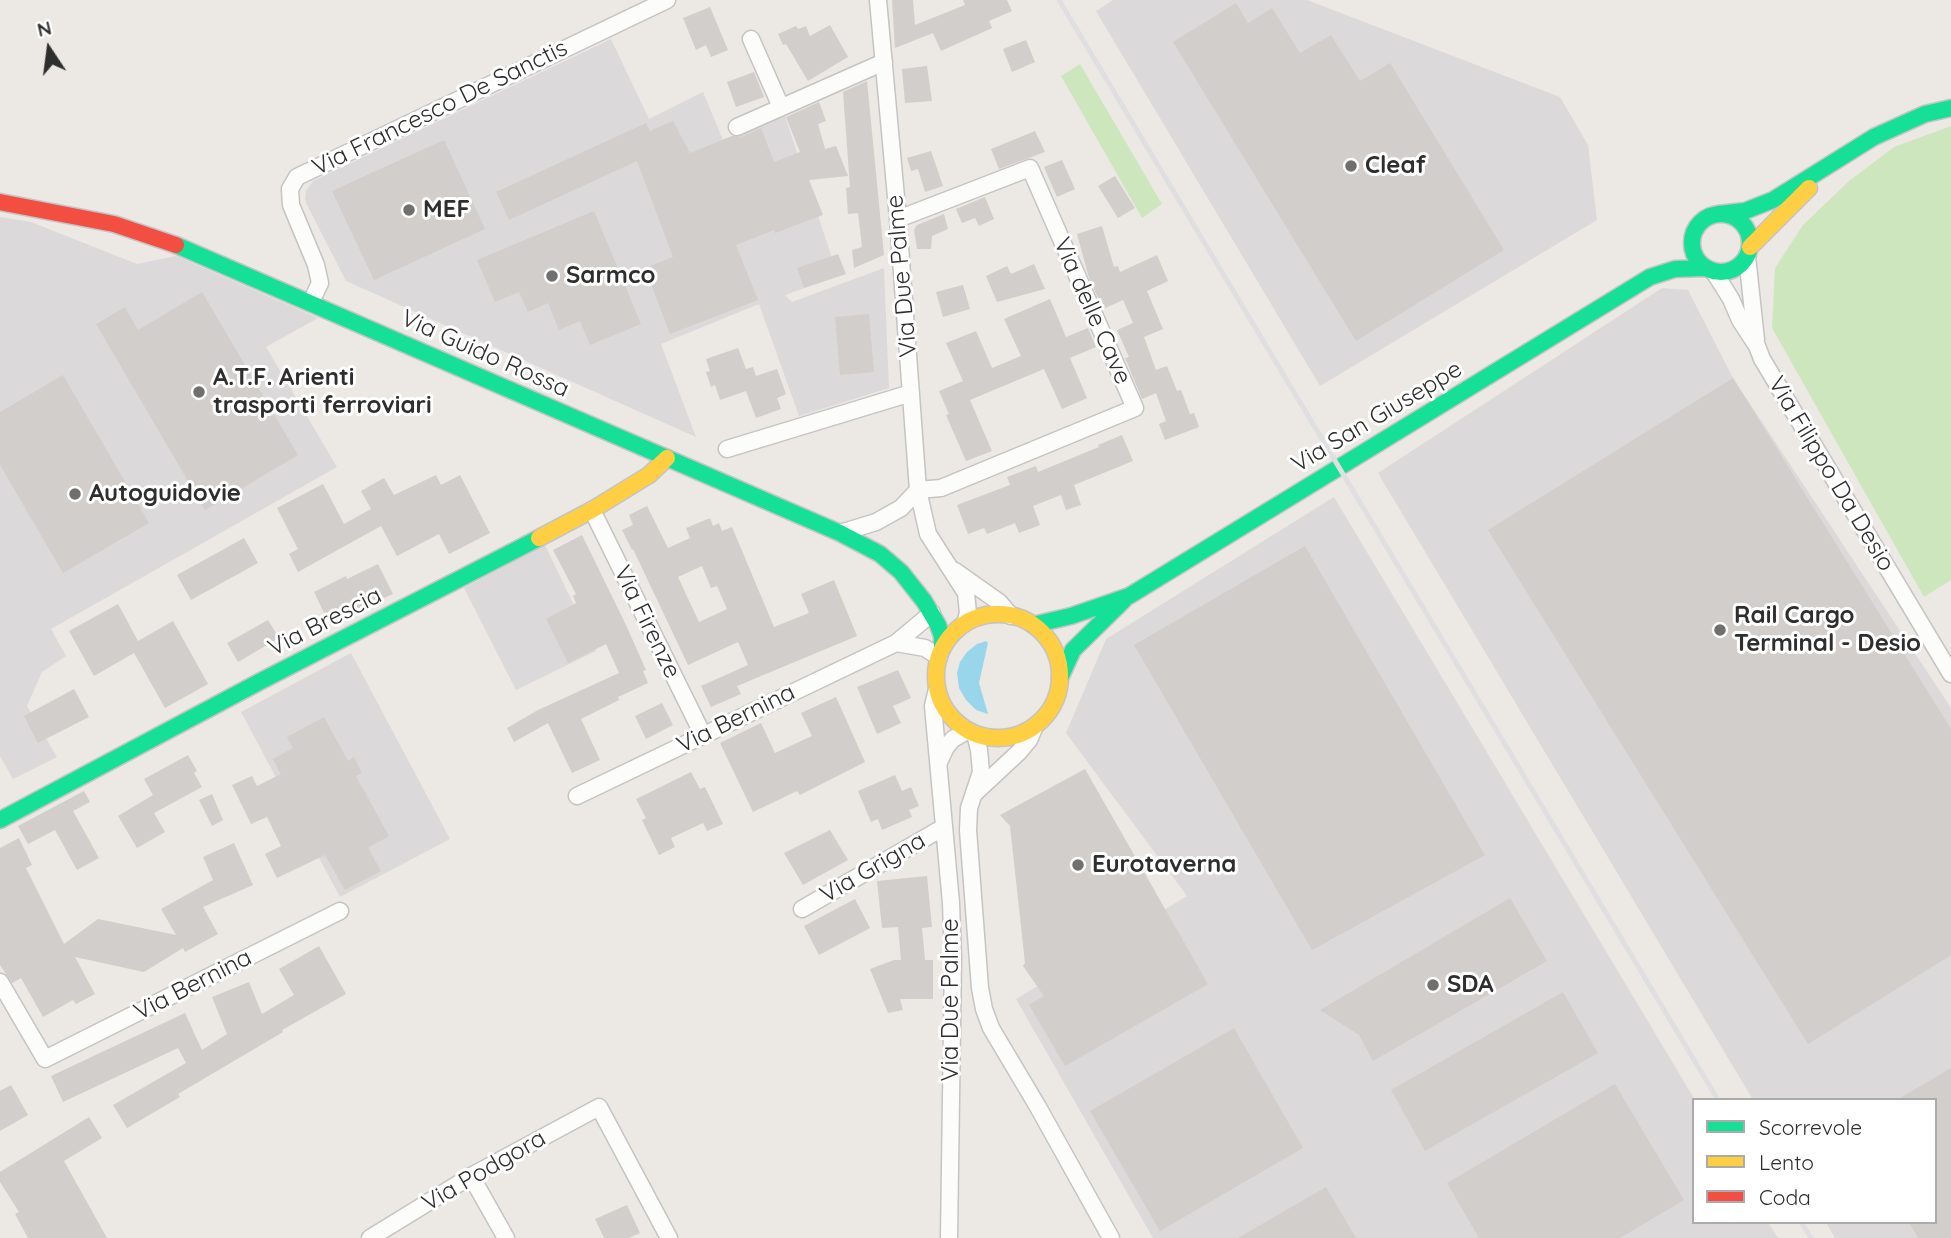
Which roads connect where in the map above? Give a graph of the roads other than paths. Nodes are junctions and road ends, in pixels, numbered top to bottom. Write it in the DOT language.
graph roads {
  1 [pos="878,0"];
  2 [pos="664,1"];
  3 [pos="751,39"];
  4 [pos="884,62"];
  5 [pos="781,107"];
  6 [pos="1951,108"];
  7 [pos="737,127"];
  8 [pos="1836,161"];
  9 [pos="0,202"];
  10 [pos="1718,214"];
  11 [pos="898,219"];
  12 [pos="1699,223"];
  13 [pos="1748,252"];
  14 [pos="1709,270"];
  15 [pos="1650,277"];
  16 [pos="311,302"];
  17 [pos="1757,345"];
  18 [pos="911,393"];
  19 [pos="727,449"];
  20 [pos="667,458"];
  21 [pos="918,490"];
  22 [pos="592,510"];
  23 [pos="840,533"];
  24 [pos="947,566"];
  25 [pos="1129,596"];
  26 [pos="928,607"];
  27 [pos="1011,616"];
  28 [pos="964,624"];
  29 [pos="1033,625"];
  30 [pos="896,643"];
  31 [pos="941,652"];
  32 [pos="1951,674"];
  33 [pos="1060,678"];
  34 [pos="937,690"];
  35 [pos="1035,726"];
  36 [pos="971,732"];
  37 [pos="703,735"];
  38 [pos="939,762"];
  39 [pos="975,793"];
  40 [pos="577,796"];
  41 [pos="0,820"];
  42 [pos="944,827"];
  43 [pos="803,909"];
  44 [pos="340,911"];
  45 [pos="0,982"];
  46 [pos="471,1176"];
  47 [pos="370,1238"];
  48 [pos="506,1238"];
  49 [pos="669,1238"];
  50 [pos="948,1238"];
  51 [pos="1111,1238"];
  1 -- 4 [label="street, Via Due Palme"];
  2 -- 16 [label="street, Via Francesco De Sanctis"];
  3 -- 5 [label="street"];
  4 -- 5 [label="street"];
  4 -- 11 [label="street, Via Due Palme"];
  5 -- 7 [label="street"];
  6 -- 8 [label="street"];
  8 -- 10 [label="street"];
  8 -- 13 [label="street"];
  9 -- 16 [label="street, Via Guido Rossa"];
  10 -- 12 [label="street"];
  10 -- 13 [label="street"];
  11 -- 18 [label="street, Via Due Palme"];
  11 -- 21 [label="street, Via delle Cave"];
  12 -- 14 [label="street"];
  12 -- 15 [label="street, Via San Giuseppe"];
  13 -- 14 [label="street"];
  13 -- 17 [label="street"];
  14 -- 15 [label="street, Via San Giuseppe"];
  14 -- 17 [label="street"];
  15 -- 25 [label="street, Via San Giuseppe"];
  16 -- 20 [label="street, Via Guido Rossa"];
  17 -- 32 [label="street, Via Filippo Da Desio"];
  18 -- 19 [label="street"];
  18 -- 21 [label="street, Via Due Palme"];
  20 -- 22 [label="street, Via Brescia"];
  20 -- 23 [label="street, Via Guido Rossa"];
  21 -- 23 [label="street"];
  21 -- 24 [label="street, Via Due Palme"];
  22 -- 37 [label="street, Via Firenze"];
  22 -- 41 [label="street, Via Brescia"];
  23 -- 26 [label="street, Via Guido Rossa"];
  24 -- 27 [label="street, Via Due Palme"];
  24 -- 28 [label="street, Via Due Palme"];
  25 -- 29 [label="street, Via San Giuseppe"];
  25 -- 33 [label="street, Via San Giuseppe"];
  26 -- 28 [label="street, Via Guido Rossa"];
  26 -- 30 [label="street, Via Bernina"];
  26 -- 31 [label="street, Via Guido Rossa"];
  27 -- 28 [label="street"];
  27 -- 29 [label="street"];
  28 -- 31 [label="street"];
  29 -- 33 [label="street"];
  30 -- 31 [label="street"];
  30 -- 37 [label="street, Via Bernina"];
  31 -- 34 [label="street"];
  33 -- 35 [label="street"];
  34 -- 36 [label="street"];
  34 -- 38 [label="street, Via Due Palme"];
  35 -- 36 [label="street"];
  35 -- 39 [label="street"];
  36 -- 38 [label="street"];
  36 -- 39 [label="street"];
  37 -- 40 [label="street, Via Bernina"];
  38 -- 42 [label="street, Via Due Palme"];
  39 -- 51 [label="street"];
  42 -- 43 [label="street, Via Grigna"];
  42 -- 50 [label="street, Via Due Palme"];
  44 -- 45 [label="street, Via Bernina"];
  46 -- 47 [label="street, Via Podgora"];
  46 -- 48 [label="street"];
  46 -- 49 [label="street, Via Podgora"];
}
